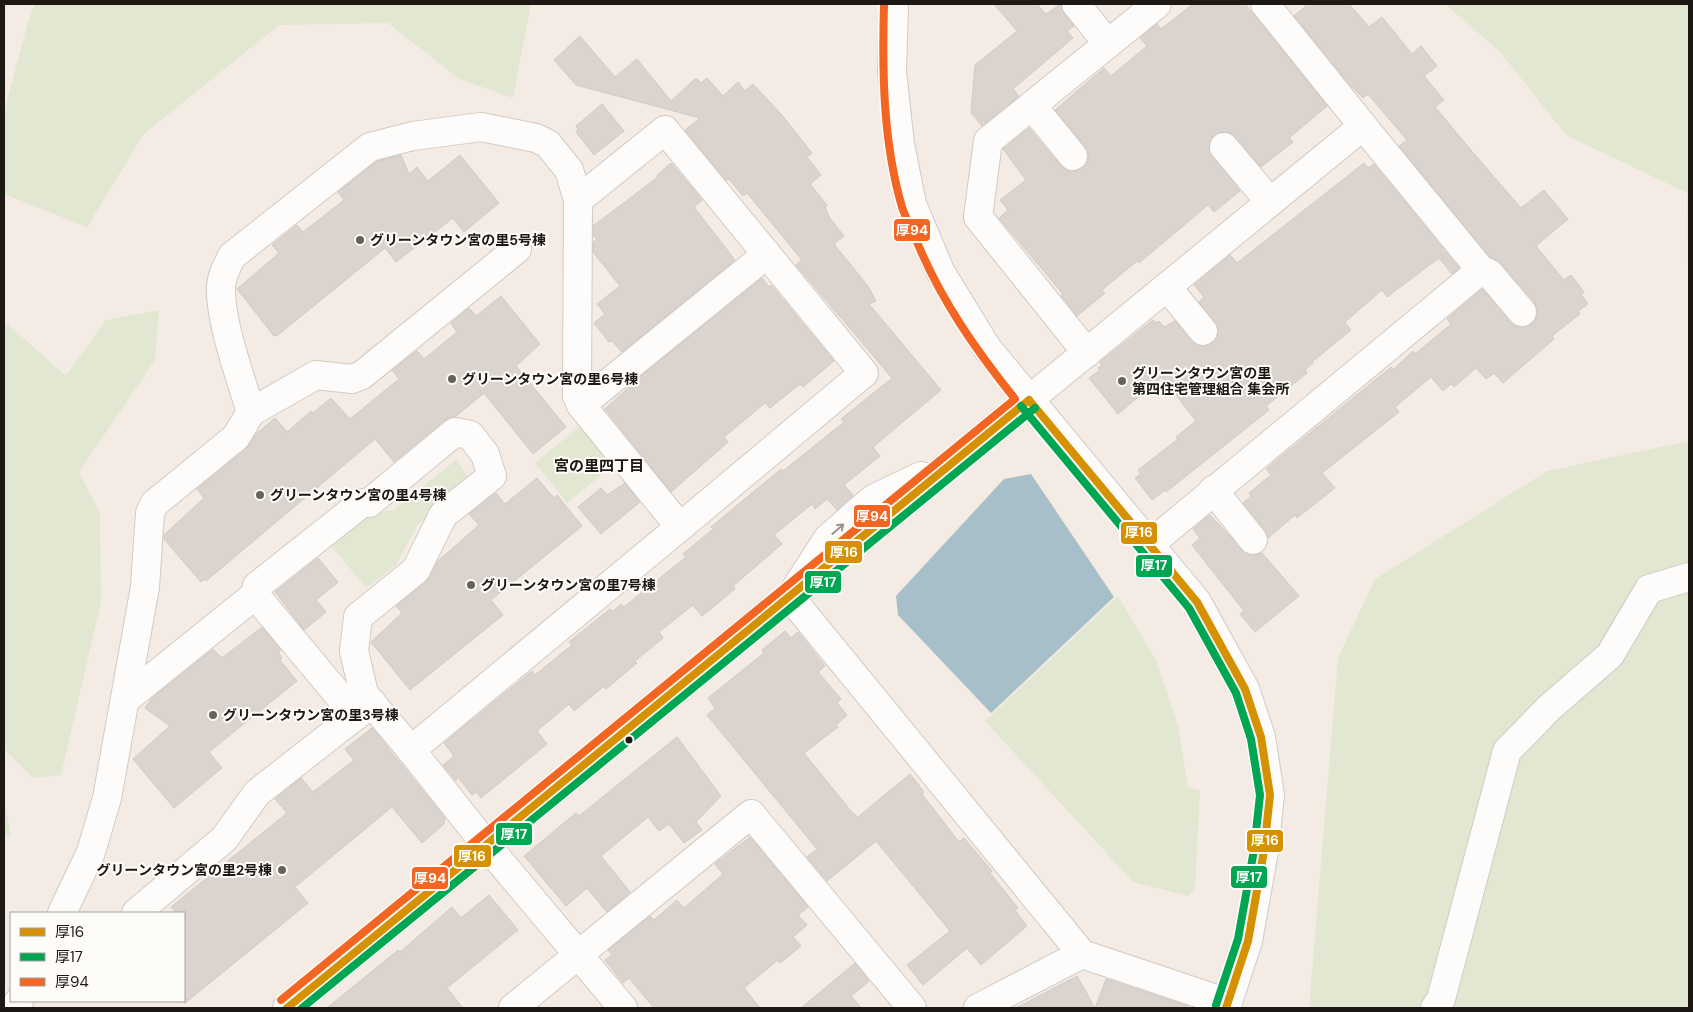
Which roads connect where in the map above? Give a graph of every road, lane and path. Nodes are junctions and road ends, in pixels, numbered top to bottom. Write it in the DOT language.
graph roads {
  1 [pos="894,4"];
  2 [pos="1076,4"];
  3 [pos="1157,4"];
  4 [pos="1265,4"];
  5 [pos="1108,44"];
  6 [pos="1032,106"];
  7 [pos="1363,126"];
  8 [pos="1224,147"];
  9 [pos="1073,156"];
  10 [pos="578,200"];
  11 [pos="1270,202"];
  12 [pos="517,249"];
  13 [pos="767,254"];
  14 [pos="1481,270"];
  15 [pos="1167,287"];
  16 [pos="1522,312"];
  17 [pos="1203,331"];
  18 [pos="1087,353"];
  19 [pos="1029,400"];
  20 [pos="581,405"];
  21 [pos="251,412"];
  22 [pos="1213,490"];
  23 [pos="680,527"];
  24 [pos="1254,540"];
  25 [pos="1150,544"];
  26 [pos="1689,577"];
  27 [pos="255,595"];
  28 [pos="790,597"];
  29 [pos="126,699"];
  30 [pos="364,710"];
  31 [pos="411,750"];
  32 [pos="487,846"];
  33 [pos="62,912"];
  34 [pos="137,912"];
  35 [pos="579,954"];
  36 [pos="1082,954"];
  37 [pos="1227,1006"];
  38 [pos="287,1008"];
  39 [pos="513,1008"];
  40 [pos="623,1008"];
  41 [pos="912,1008"];
  42 [pos="978,1008"];
  43 [pos="1435,1008"];
  1 -- 19 [label="street"];
  2 -- 5 [label="street"];
  3 -- 5 [label="street"];
  4 -- 7 [label="street"];
  5 -- 6 [label="street"];
  6 -- 9 [label="street"];
  6 -- 18 [label="street"];
  7 -- 11 [label="street"];
  7 -- 14 [label="street"];
  8 -- 11 [label="street"];
  10 -- 13 [label="street"];
  10 -- 20 [label="street"];
  10 -- 21 [label="street"];
  11 -- 15 [label="street"];
  12 -- 21 [label="street"];
  13 -- 20 [label="street"];
  13 -- 23 [label="street"];
  14 -- 16 [label="street"];
  14 -- 22 [label="street"];
  15 -- 17 [label="street"];
  15 -- 18 [label="street"];
  18 -- 19 [label="street"];
  19 -- 25 [label="street"];
  19 -- 28 [label="street"];
  20 -- 23 [label="street"];
  21 -- 29 [label="street"];
  22 -- 24 [label="street"];
  22 -- 25 [label="street"];
  23 -- 31 [label="street"];
  25 -- 37 [label="street"];
  26 -- 43 [label="street"];
  27 -- 29 [label="street"];
  27 -- 30 [label="street"];
  27 -- 30 [label="street"];
  28 -- 32 [label="street"];
  28 -- 36 [label="street"];
  29 -- 33 [label="street"];
  30 -- 31 [label="street"];
  30 -- 34 [label="street"];
  31 -- 32 [label="street"];
  32 -- 35 [label="street"];
  32 -- 38 [label="street"];
  35 -- 39 [label="street"];
  35 -- 40 [label="street"];
  35 -- 41 [label="street"];
  36 -- 37 [label="street"];
  36 -- 42 [label="street"];
}
